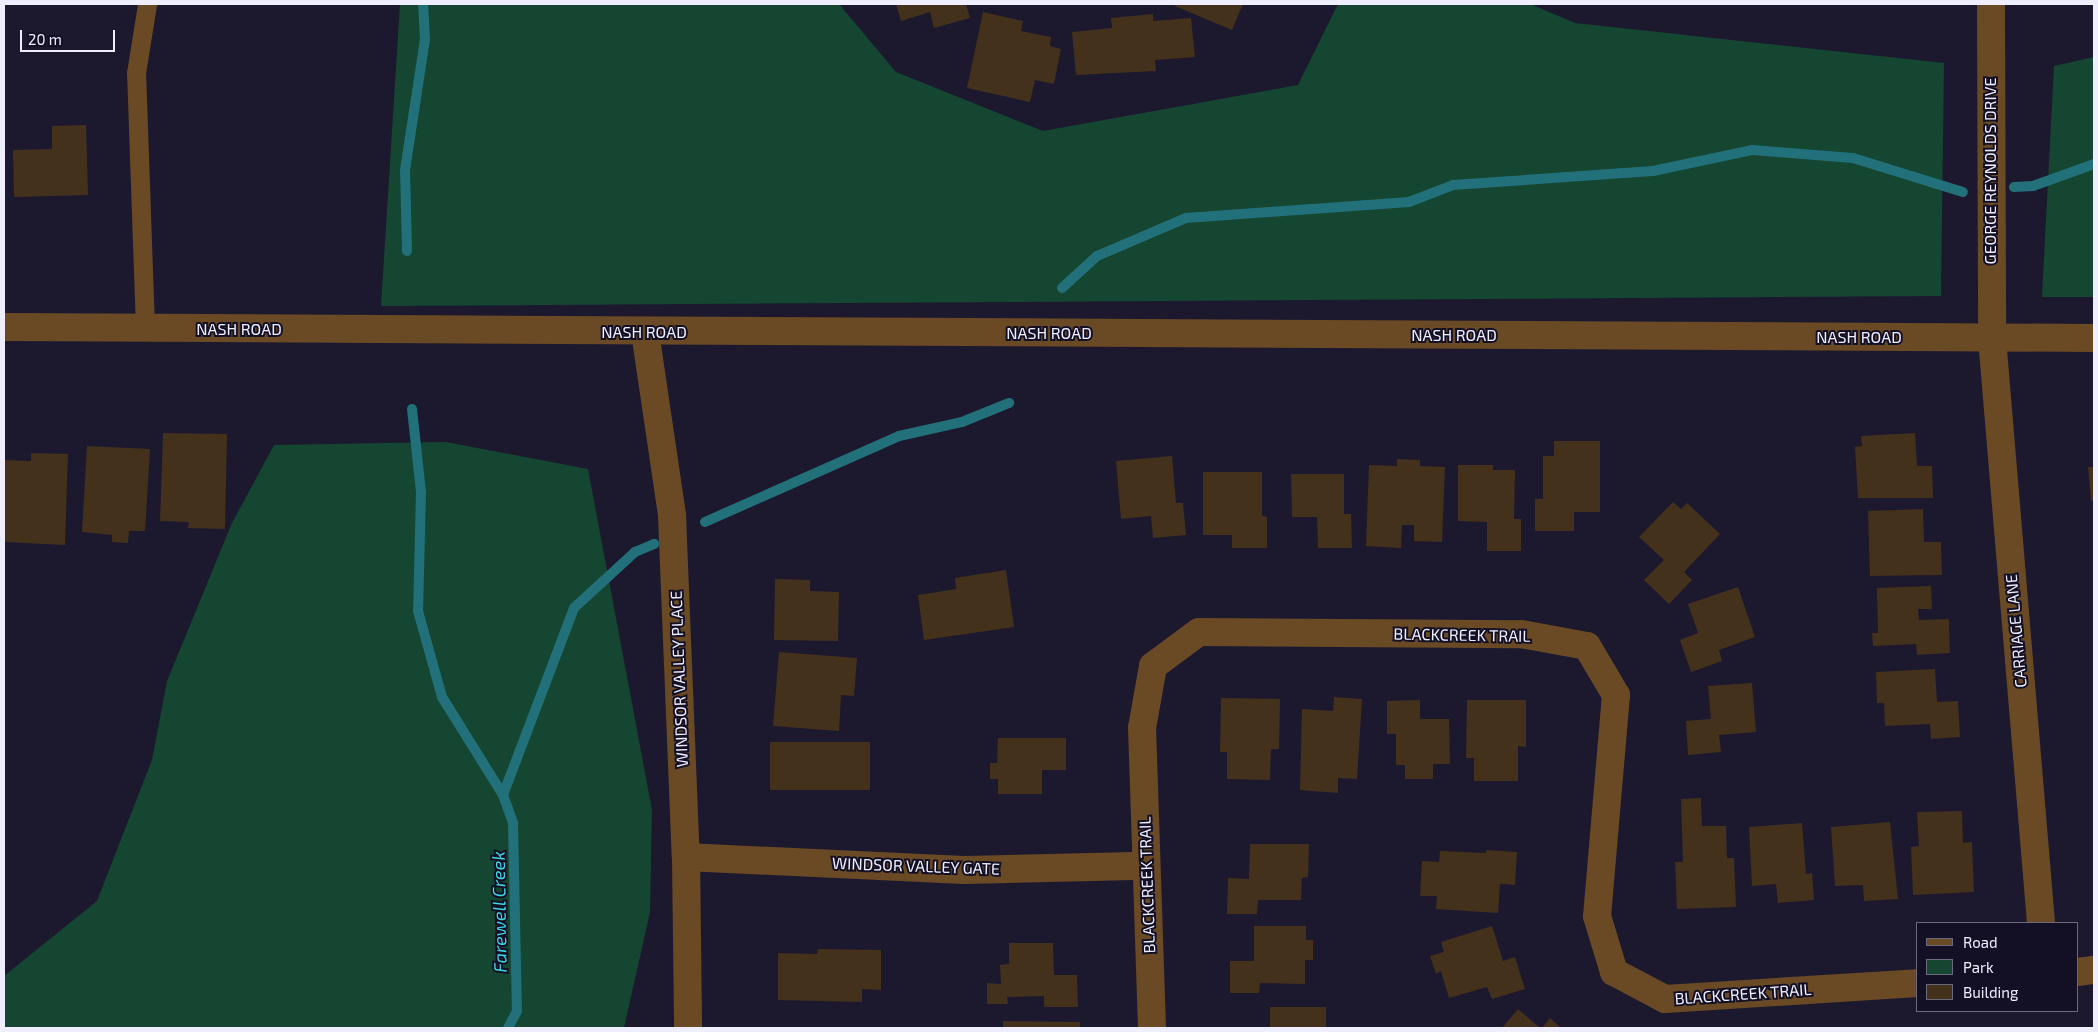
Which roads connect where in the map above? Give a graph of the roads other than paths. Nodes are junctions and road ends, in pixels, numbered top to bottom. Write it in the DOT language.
graph roads {
  1 [pos="147,4"];
  2 [pos="1991,4"];
  3 [pos="4,327"];
  4 [pos="145,328"];
  5 [pos="645,332"];
  6 [pos="1992,338"];
  7 [pos="2094,338"];
  8 [pos="686,857"];
  9 [pos="1146,866"];
  10 [pos="2041,922"];
  11 [pos="2094,970"];
  12 [pos="2078,972"];
  13 [pos="1916,983"];
  14 [pos="688,1028"];
  15 [pos="1152,1028"];
  1 -- 4 [label="lane"];
  2 -- 6 [label="street, GEORGE REYNOLDS DRIVE"];
  3 -- 4 [label="street, NASH ROAD"];
  4 -- 5 [label="street, NASH ROAD"];
  5 -- 6 [label="street, NASH ROAD"];
  5 -- 8 [label="street, WINDSOR VALLEY PLACE"];
  6 -- 7 [label="street, NASH ROAD"];
  6 -- 10 [label="street, CARRIAGE LANE"];
  8 -- 9 [label="street, WINDSOR VALLEY GATE"];
  8 -- 14 [label="street, WINDSOR VALLEY PLACE"];
  9 -- 13 [label="street, BLACKCREEK TRAIL"];
  9 -- 15 [label="street, BLACKCREEK TRAIL"];
  11 -- 12 [label="street"];
}
